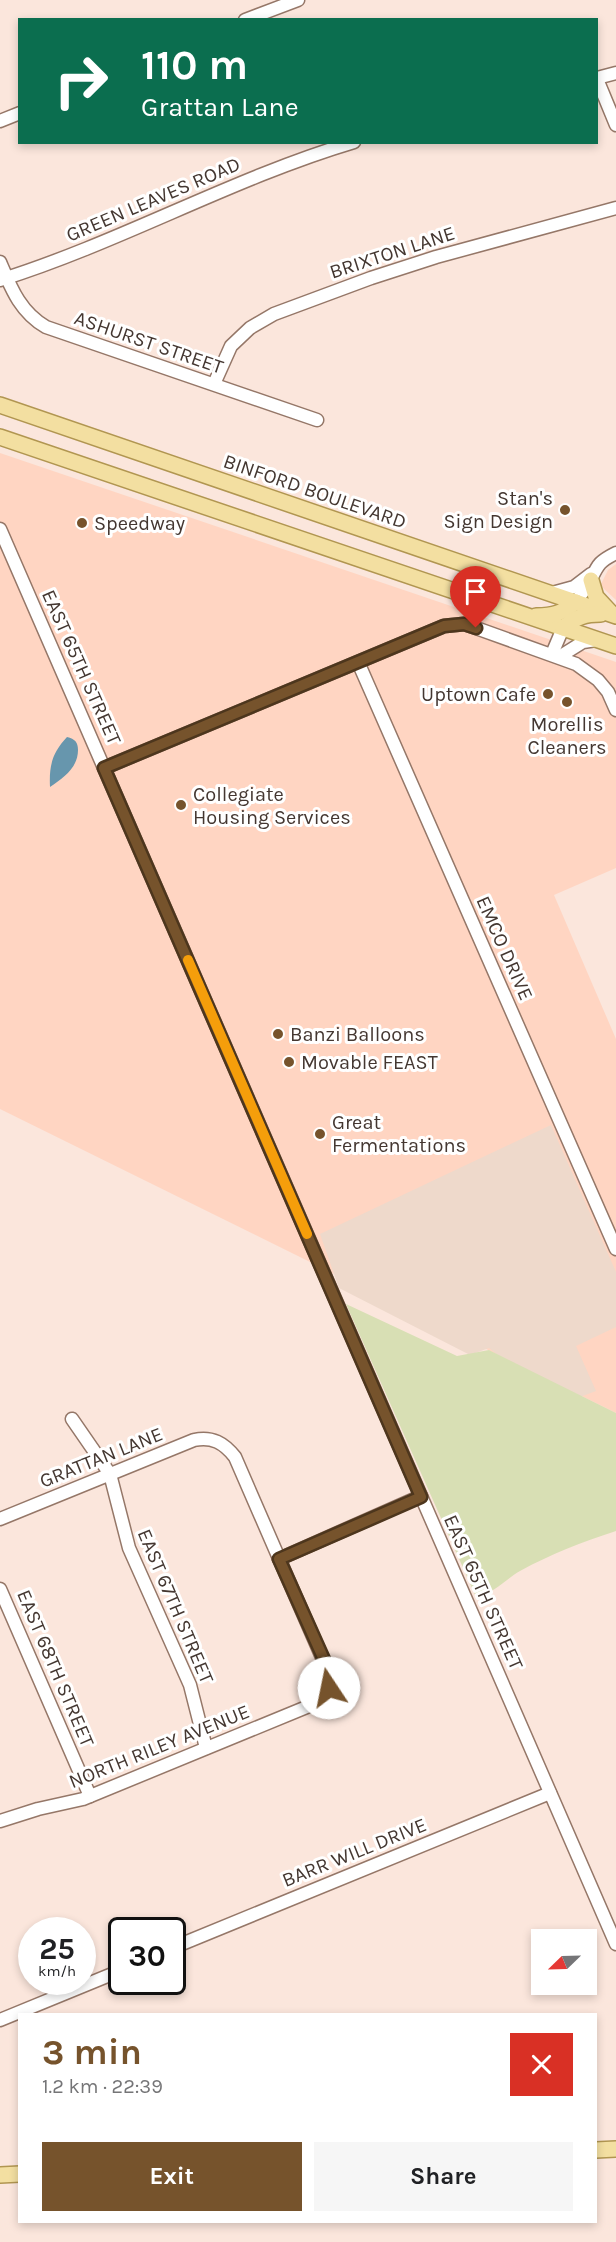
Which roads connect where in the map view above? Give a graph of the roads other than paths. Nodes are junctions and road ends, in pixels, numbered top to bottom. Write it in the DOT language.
graph roads {
  1 [pos="298,0"];
  2 [pos="250,18"];
  3 [pos="616,73"];
  4 [pos="598,78"];
  5 [pos="598,80"];
  6 [pos="18,114"];
  7 [pos="0,122"];
  8 [pos="616,125"];
  9 [pos="348,144"];
  10 [pos="616,208"];
  11 [pos="0,262"];
  12 [pos="3,279"];
  13 [pos="214,384"];
  14 [pos="0,405"];
  15 [pos="317,420"];
  16 [pos="3,439"];
  17 [pos="0,529"];
  18 [pos="616,553"];
  19 [pos="592,577"];
  20 [pos="552,593"];
  21 [pos="576,602"];
  22 [pos="614,615"];
  23 [pos="530,616"];
  24 [pos="563,628"];
  25 [pos="599,640"];
  26 [pos="616,645"];
  27 [pos="556,656"];
  28 [pos="358,662"];
  29 [pos="616,710"];
  30 [pos="104,768"];
  31 [pos="616,1250"];
  32 [pos="72,1419"];
  33 [pos="110,1474"];
  34 [pos="421,1497"];
  35 [pos="0,1519"];
  36 [pos="279,1559"];
  37 [pos="0,1589"];
  38 [pos="206,1748"];
  39 [pos="550,1792"];
  40 [pos="90,1796"];
  41 [pos="0,1821"];
  42 [pos="186,1942"];
  43 [pos="616,1944"];
  44 [pos="108,1976"];
  45 [pos="0,2020"];
  46 [pos="616,2149"];
  47 [pos="597,2150"];
  48 [pos="18,2174"];
  49 [pos="0,2175"];
  1 -- 2 [label="street"];
  3 -- 4 [label="street"];
  5 -- 8 [label="street"];
  6 -- 7 [label="street"];
  9 -- 12 [label="street, GREEN LEAVES ROAD"];
  10 -- 13 [label="street, BRIXTON LANE"];
  11 -- 12 [label="street, ASHURST STREET"];
  12 -- 13 [label="street, ASHURST STREET"];
  13 -- 15 [label="street, ASHURST STREET"];
  14 -- 20 [label="main road, BINFORD BOULEVARD"];
  16 -- 23 [label="main road"];
  17 -- 30 [label="street, EAST 65TH STREET"];
  18 -- 19 [label="street"];
  19 -- 20 [label="street"];
  19 -- 21 [label="street"];
  19 -- 22 [label="main road"];
  20 -- 21 [label="main road, BINFORD BOULEVARD"];
  21 -- 22 [label="main road, BINFORD BOULEVARD"];
  21 -- 23 [label="main road"];
  22 -- 24 [label="main road"];
  23 -- 24 [label="main road"];
  24 -- 25 [label="main road"];
  24 -- 27 [label="street"];
  25 -- 26 [label="main road"];
  25 -- 27 [label="street"];
  27 -- 28 [label="street"];
  27 -- 29 [label="street"];
  28 -- 30 [label="street"];
  28 -- 31 [label="street, EMCO DRIVE"];
  30 -- 34 [label="street, EAST 65TH STREET"];
  32 -- 33 [label="street, EAST 67TH STREET"];
  33 -- 35 [label="street, GRATTAN LANE"];
  33 -- 36 [label="street, GRATTAN LANE"];
  33 -- 38 [label="street, EAST 67TH STREET"];
  34 -- 36 [label="street"];
  34 -- 39 [label="street, EAST 65TH STREET"];
  36 -- 38 [label="street, NORTH RILEY AVENUE"];
  37 -- 40 [label="street, EAST 68TH STREET"];
  38 -- 40 [label="street, NORTH RILEY AVENUE"];
  39 -- 42 [label="street, BARR WILL DRIVE"];
  39 -- 43 [label="street, EAST 65TH STREET"];
  40 -- 41 [label="street, NORTH RILEY AVENUE"];
  44 -- 45 [label="street"];
  46 -- 47 [label="main road"];
  48 -- 49 [label="main road"];
}
